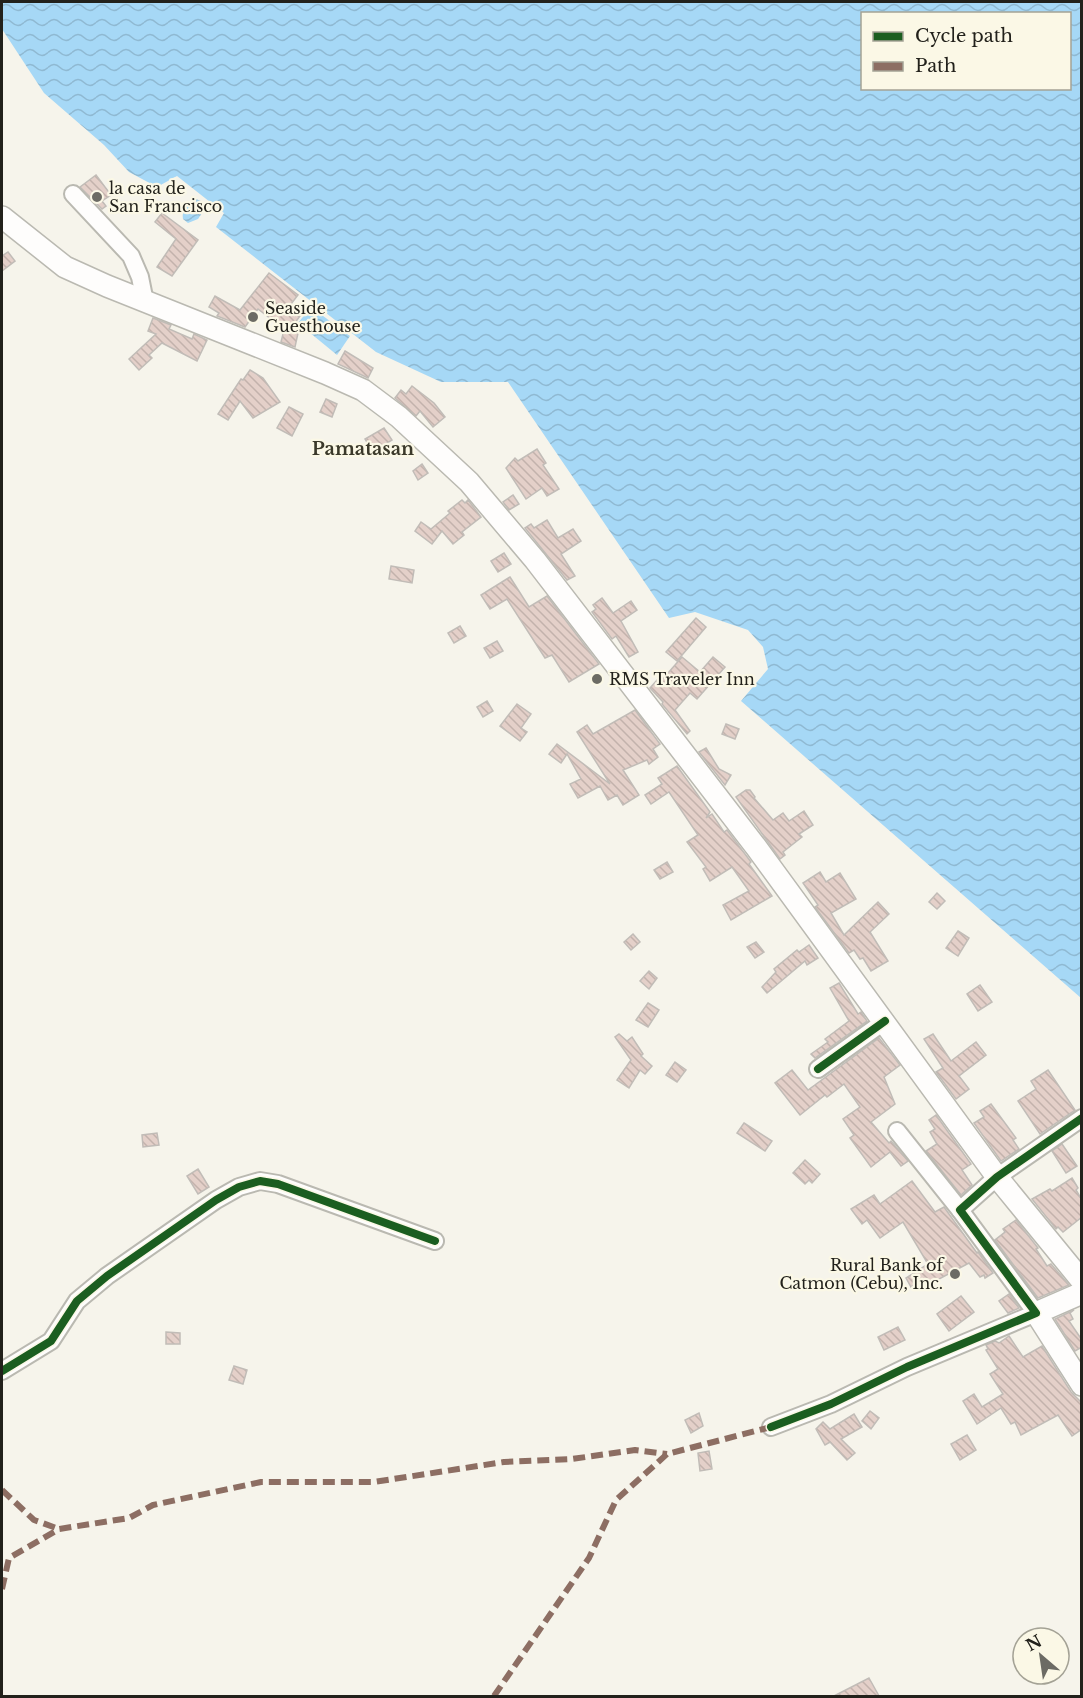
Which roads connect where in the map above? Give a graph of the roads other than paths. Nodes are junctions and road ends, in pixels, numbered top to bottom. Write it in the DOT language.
graph roads {
  1 [pos="73,194"];
  2 [pos="2,217"];
  3 [pos="145,302"];
  4 [pos="885,1021"];
  5 [pos="818,1070"];
  6 [pos="1080,1121"];
  7 [pos="897,1131"];
  8 [pos="997,1177"];
  9 [pos="960,1210"];
  10 [pos="435,1241"];
  11 [pos="1082,1281"];
  12 [pos="1082,1293"];
  13 [pos="1036,1313"];
  14 [pos="2,1371"];
  15 [pos="1082,1385"];
  16 [pos="771,1427"];
  1 -- 3 [label="street"];
  2 -- 3 [label="main road"];
  3 -- 4 [label="main road"];
  4 -- 5 [label="street"];
  4 -- 8 [label="main road"];
  6 -- 8 [label="street"];
  7 -- 9 [label="street"];
  8 -- 9 [label="street"];
  8 -- 11 [label="main road"];
  9 -- 13 [label="street"];
  10 -- 14 [label="street"];
  12 -- 13 [label="main road"];
  13 -- 15 [label="main road"];
  13 -- 16 [label="street"];
}
